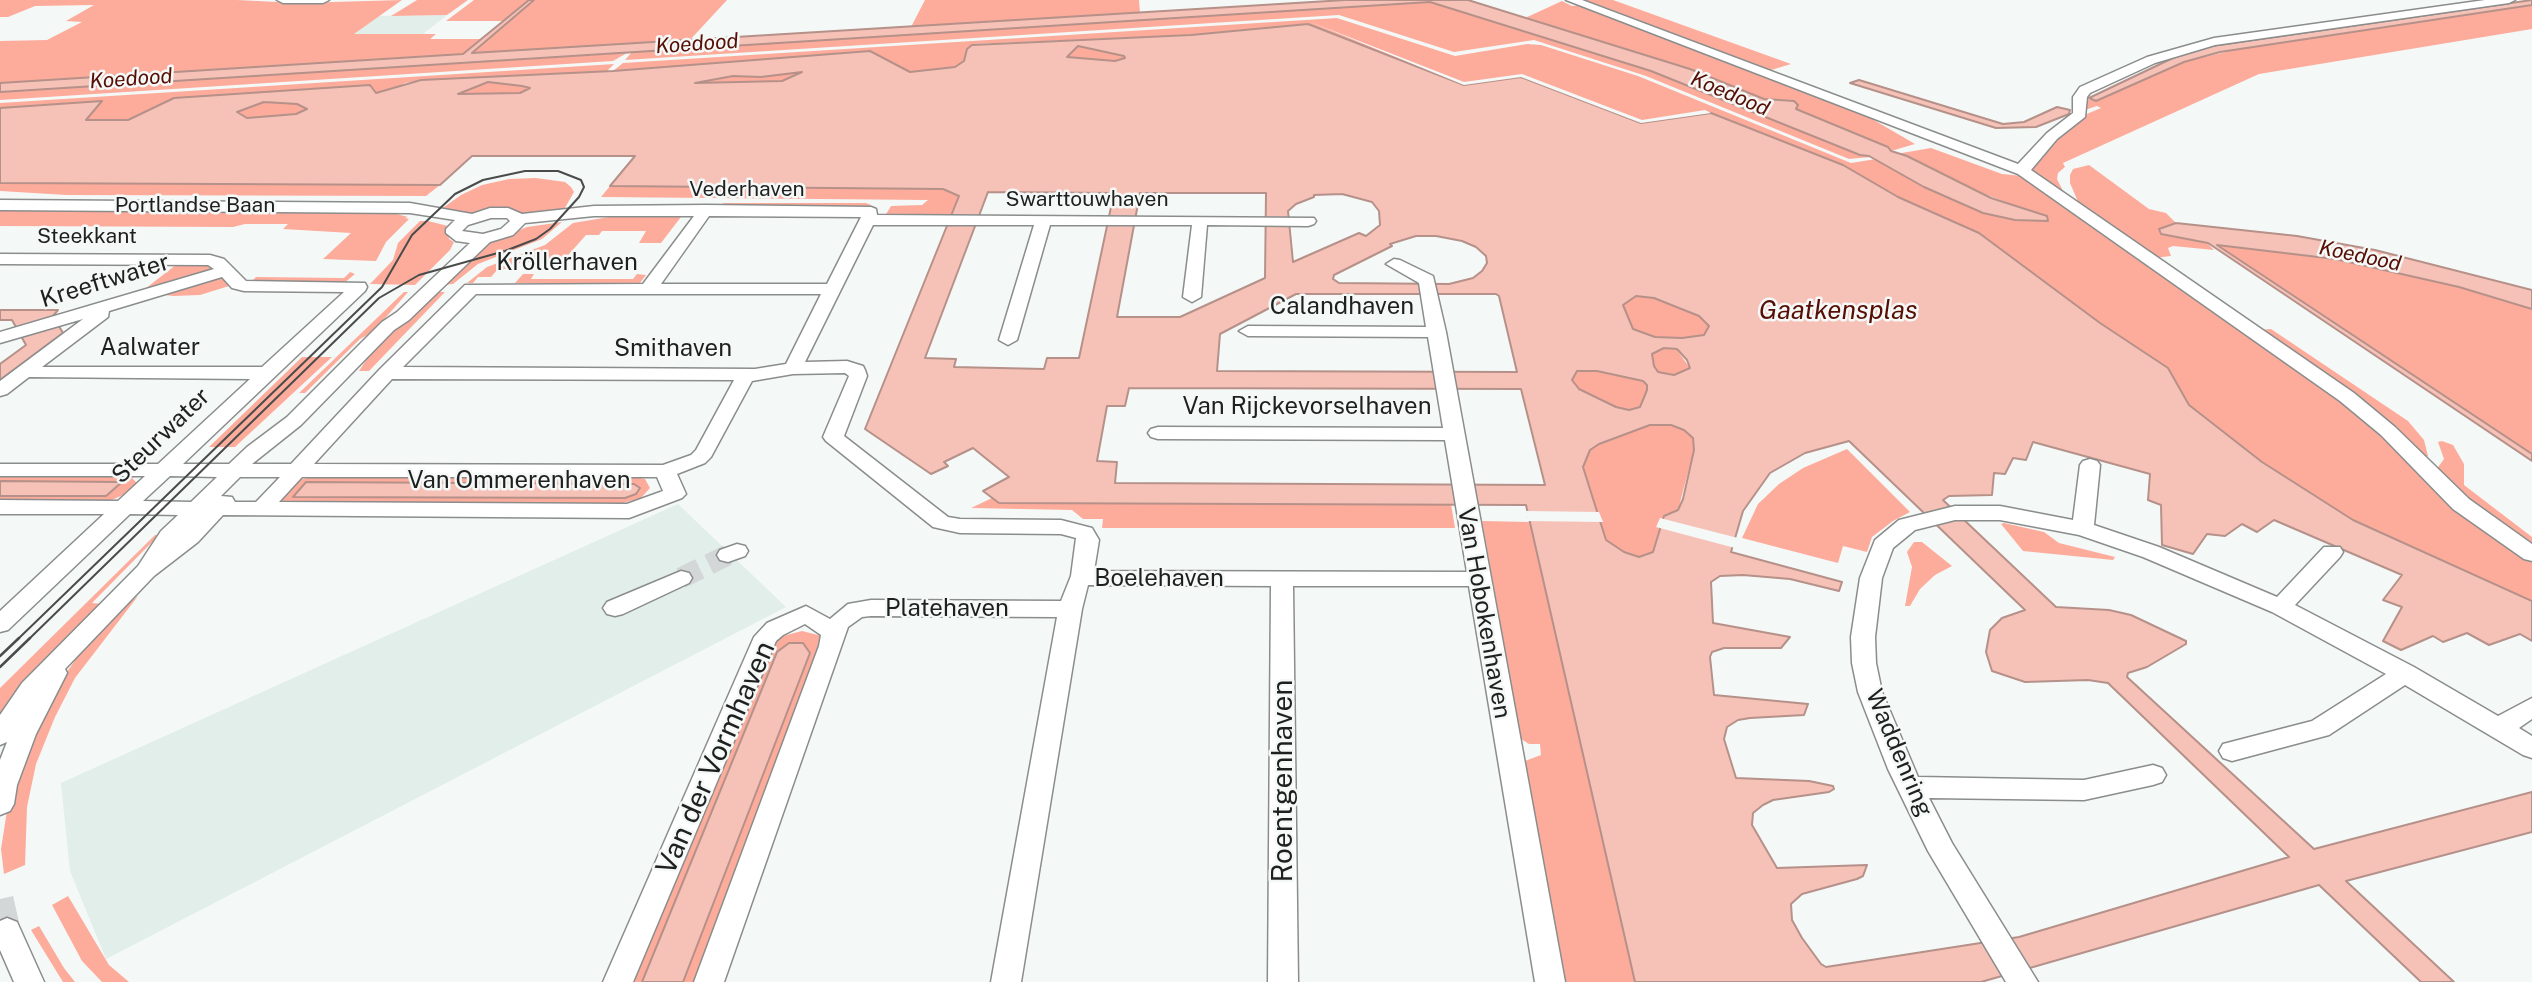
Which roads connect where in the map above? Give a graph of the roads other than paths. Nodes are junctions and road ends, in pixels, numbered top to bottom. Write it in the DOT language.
graph roads {
  1 [pos="283,0"];
  2 [pos="323,0"];
  3 [pos="1572,0"];
  4 [pos="2510,0"];
  5 [pos="2024,171"];
  6 [pos="0,205"];
  7 [pos="706,210"];
  8 [pos="866,220"];
  9 [pos="1043,220"];
  10 [pos="1200,221"];
  11 [pos="1300,221"];
  12 [pos="515,224"];
  13 [pos="463,227"];
  14 [pos="484,239"];
  15 [pos="0,259"];
  16 [pos="174,260"];
  17 [pos="1394,264"];
  18 [pos="224,271"];
  19 [pos="359,287"];
  20 [pos="649,288"];
  21 [pos="830,289"];
  22 [pos="1192,297"];
  23 [pos="122,300"];
  24 [pos="388,326"];
  25 [pos="1248,331"];
  26 [pos="1437,332"];
  27 [pos="1,338"];
  28 [pos="1008,340"];
  29 [pos="793,368"];
  30 [pos="34,373"];
  31 [pos="266,373"];
  32 [pos="387,373"];
  33 [pos="746,375"];
  34 [pos="0,390"];
  35 [pos="1158,433"];
  36 [pos="1455,434"];
  37 [pos="2091,465"];
  38 [pos="0,470"];
  39 [pos="163,470"];
  40 [pos="245,470"];
  41 [pos="297,470"];
  42 [pos="665,471"];
  43 [pos="0,507"];
  44 [pos="124,508"];
  45 [pos="207,508"];
  46 [pos="262,508"];
  47 [pos="2082,529"];
  48 [pos="2332,552"];
  49 [pos="2532,554"];
  50 [pos="681,578"];
  51 [pos="1082,578"];
  52 [pos="1282,579"];
  53 [pos="1479,579"];
  54 [pos="2280,607"];
  55 [pos="615,608"];
  56 [pos="1070,610"];
  57 [pos="0,624"];
  58 [pos="833,632"];
  59 [pos="60,662"];
  60 [pos="2405,673"];
  61 [pos="2532,707"];
  62 [pos="2499,727"];
  63 [pos="0,735"];
  64 [pos="2532,748"];
  65 [pos="2232,751"];
  66 [pos="2153,775"];
  67 [pos="1910,787"];
  68 [pos="0,804"];
  69 [pos="7,931"];
  70 [pos="2019,977"];
  71 [pos="29,982"];
  72 [pos="618,982"];
  73 [pos="709,982"];
  74 [pos="1006,982"];
  75 [pos="1283,982"];
  76 [pos="1550,982"];
  1 -- 2 [label="street"];
  3 -- 5 [label="street"];
  4 -- 5 [label="street"];
  5 -- 49 [label="street"];
  6 -- 13 [label="street, Portlandse Baan"];
  7 -- 8 [label="street, Vederhaven"];
  7 -- 12 [label="street, Vederhaven"];
  7 -- 20 [label="street"];
  8 -- 9 [label="street, Swarttouwhaven"];
  8 -- 21 [label="street"];
  9 -- 10 [label="street, Swarttouwhaven"];
  9 -- 28 [label="street"];
  10 -- 11 [label="street, Swarttouwhaven"];
  10 -- 22 [label="street"];
  12 -- 13 [label="street"];
  12 -- 14 [label="street"];
  13 -- 14 [label="street"];
  13 -- 24 [label="street"];
  14 -- 24 [label="street"];
  15 -- 16 [label="street, Steekkant"];
  16 -- 18 [label="street, Steekkant"];
  16 -- 23 [label="street, Steekkant"];
  17 -- 26 [label="street, Van Hobokenhaven"];
  18 -- 19 [label="street, Steekkant"];
  18 -- 23 [label="street, Kreeftwater"];
  19 -- 31 [label="street, Steurwater"];
  20 -- 21 [label="street, Kröllerhaven"];
  20 -- 32 [label="street, Kröllerhaven"];
  21 -- 29 [label="street"];
  23 -- 27 [label="street, Kreeftwater"];
  23 -- 34 [label="street, Steekkant"];
  24 -- 40 [label="street"];
  25 -- 26 [label="street, Calandhaven"];
  26 -- 36 [label="street, Van Hobokenhaven"];
  29 -- 33 [label="street, Smithaven"];
  29 -- 51 [label="street, Smithaven"];
  30 -- 31 [label="street, Aalwater"];
  31 -- 39 [label="street, Steurwater"];
  32 -- 33 [label="street, Smithaven"];
  32 -- 41 [label="street, Kröllerhaven"];
  33 -- 42 [label="street"];
  35 -- 36 [label="street, Van Rijckevorselhaven"];
  36 -- 53 [label="street, Van Hobokenhaven"];
  37 -- 47 [label="street"];
  38 -- 39 [label="street, Van Ommerenhaven"];
  39 -- 40 [label="street, Van Ommerenhaven"];
  39 -- 44 [label="street, Steurwater"];
  40 -- 41 [label="street, Van Ommerenhaven"];
  40 -- 45 [label="street"];
  41 -- 42 [label="street, Van Ommerenhaven"];
  41 -- 46 [label="street"];
  42 -- 46 [label="street, Van Ommerenhaven"];
  43 -- 44 [label="street, Van Ommerenhaven"];
  44 -- 45 [label="street, Van Ommerenhaven"];
  44 -- 57 [label="street, Steurwater"];
  45 -- 46 [label="street, Van Ommerenhaven"];
  45 -- 59 [label="street"];
  47 -- 54 [label="street, Waddenring"];
  47 -- 67 [label="street, Waddenring"];
  48 -- 54 [label="street"];
  50 -- 55 [label="street"];
  51 -- 52 [label="street, Boelehaven"];
  51 -- 56 [label="street, Boelehaven"];
  52 -- 53 [label="street, Boelehaven"];
  52 -- 75 [label="street, Roentgenhaven"];
  53 -- 76 [label="street, Van Hobokenhaven"];
  54 -- 60 [label="street, Waddenring"];
  56 -- 58 [label="street, Platehaven"];
  56 -- 74 [label="street, Boelehaven"];
  58 -- 72 [label="street, Van der Vormhaven"];
  58 -- 73 [label="street"];
  59 -- 63 [label="street"];
  59 -- 68 [label="street"];
  60 -- 62 [label="street, Waddenring"];
  60 -- 65 [label="street"];
  61 -- 62 [label="street"];
  62 -- 64 [label="street, Waddenring"];
  66 -- 67 [label="street"];
  67 -- 70 [label="street, Waddenring"];
  69 -- 71 [label="street"];
}
